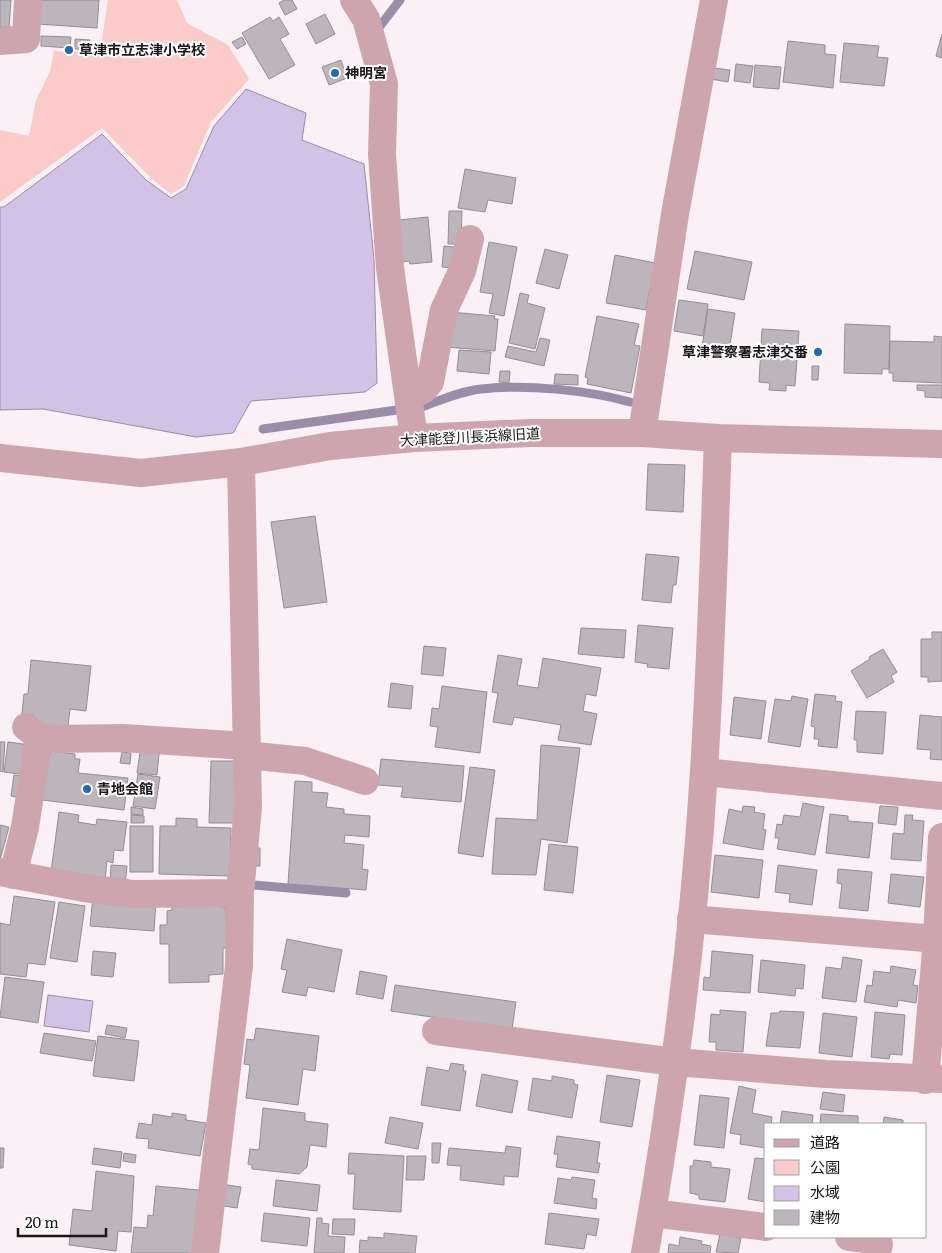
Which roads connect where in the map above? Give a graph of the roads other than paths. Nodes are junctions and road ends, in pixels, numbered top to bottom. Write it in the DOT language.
graph roads {
  1 [pos="28,0"];
  2 [pos="714,0"];
  3 [pos="367,6"];
  4 [pos="0,41"];
  5 [pos="470,239"];
  6 [pos="408,396"];
  7 [pos="642,433"];
  8 [pos="414,438"];
  9 [pos="718,438"];
  10 [pos="942,444"];
  11 [pos="0,458"];
  12 [pos="241,462"];
  13 [pos="247,750"];
  14 [pos="704,772"];
  15 [pos="365,781"];
  16 [pos="942,796"];
  17 [pos="942,836"];
  18 [pos="7,873"];
  19 [pos="240,893"];
  20 [pos="691,919"];
  21 [pos="938,939"];
  22 [pos="436,1031"];
  23 [pos="674,1062"];
  24 [pos="934,1080"];
  25 [pos="652,1213"];
  26 [pos="764,1227"];
  27 [pos="858,1238"];
  28 [pos="205,1253"];
  29 [pos="645,1253"];
  30 [pos="878,1253"];
  1 -- 4 [label="street"];
  2 -- 7 [label="street"];
  3 -- 6 [label="street"];
  5 -- 6 [label="street"];
  6 -- 8 [label="street"];
  7 -- 8 [label="street, 大津能登川長浜線旧道"];
  7 -- 9 [label="street, 大津能登川長浜線旧道"];
  8 -- 12 [label="street, 大津能登川長浜線旧道"];
  9 -- 10 [label="street, 大津能登川長浜線旧道"];
  9 -- 14 [label="street"];
  11 -- 12 [label="street, 大津能登川長浜線旧道"];
  12 -- 13 [label="street"];
  13 -- 15 [label="street"];
  13 -- 18 [label="street"];
  13 -- 19 [label="street"];
  14 -- 16 [label="street"];
  14 -- 20 [label="street"];
  17 -- 21 [label="street"];
  18 -- 19 [label="street"];
  19 -- 28 [label="street"];
  20 -- 21 [label="street"];
  20 -- 23 [label="street"];
  21 -- 24 [label="street"];
  22 -- 23 [label="street"];
  23 -- 24 [label="street"];
  23 -- 25 [label="street"];
  25 -- 26 [label="street"];
  25 -- 29 [label="street"];
  27 -- 30 [label="street"];
}
